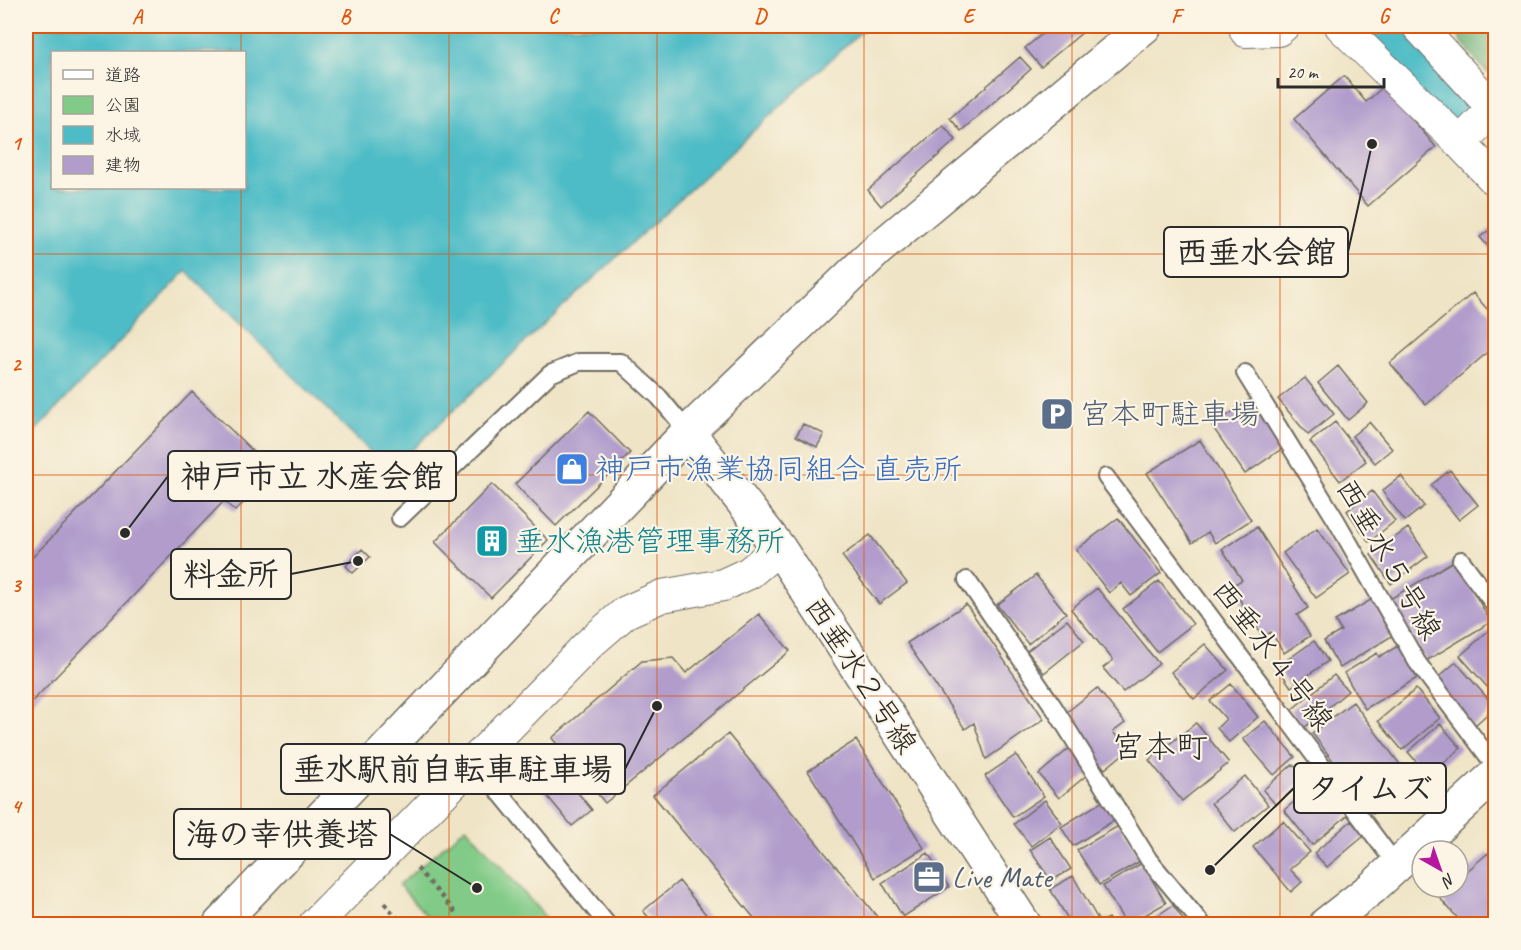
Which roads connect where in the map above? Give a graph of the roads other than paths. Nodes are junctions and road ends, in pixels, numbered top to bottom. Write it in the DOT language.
graph roads {
  1 [pos="1145,26"];
  2 [pos="1283,26"];
  3 [pos="1341,26"];
  4 [pos="1418,26"];
  5 [pos="1246,32"];
  6 [pos="1494,107"];
  7 [pos="1460,143"];
  8 [pos="1496,181"];
  9 [pos="1245,373"];
  10 [pos="688,432"];
  11 [pos="1106,477"];
  12 [pos="400,518"];
  13 [pos="779,548"];
  14 [pos="1461,560"];
  15 [pos="967,580"];
  16 [pos="1496,607"];
  17 [pos="474,761"];
  18 [pos="1496,767"];
  19 [pos="1496,774"];
  20 [pos="1397,866"];
  21 [pos="220,924"];
  22 [pos="315,924"];
  23 [pos="607,924"];
  24 [pos="1024,924"];
  25 [pos="1202,924"];
  26 [pos="1326,924"];
  1 -- 10 [label="main road"];
  2 -- 5 [label="street"];
  3 -- 7 [label="street"];
  4 -- 6 [label="street"];
  6 -- 7 [label="street"];
  7 -- 8 [label="street"];
  9 -- 18 [label="lane, 西垂水５号線"];
  10 -- 12 [label="lane"];
  10 -- 13 [label="main road, 西垂水２号線"];
  10 -- 21 [label="main road"];
  11 -- 20 [label="lane, 西垂水４号線"];
  13 -- 17 [label="street"];
  13 -- 24 [label="main road, 西垂水２号線"];
  14 -- 16 [label="lane"];
  15 -- 25 [label="lane"];
  17 -- 22 [label="street"];
  17 -- 23 [label="lane"];
  19 -- 20 [label="main road"];
  20 -- 26 [label="main road"];
}
